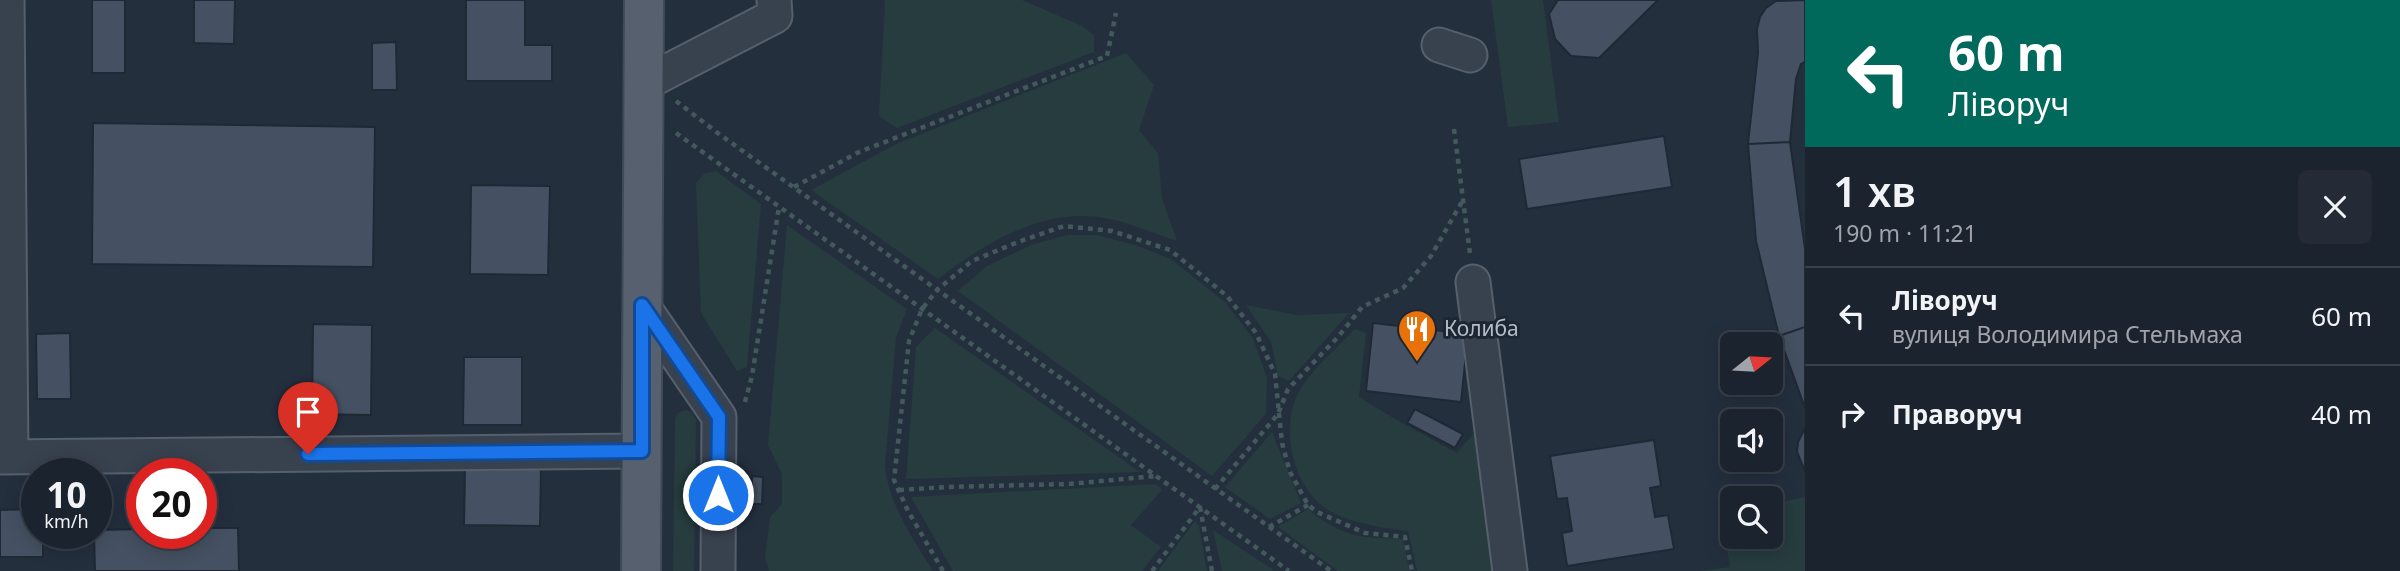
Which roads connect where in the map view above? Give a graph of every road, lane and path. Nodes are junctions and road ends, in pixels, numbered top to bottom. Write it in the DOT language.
graph roads {
  1 [pos="7,0"];
  2 [pos="643,0"];
  3 [pos="774,0"];
  4 [pos="1116,13"];
  5 [pos="661,92"];
  6 [pos="1454,129"];
  7 [pos="677,133"];
  8 [pos="794,187"];
  9 [pos="1463,200"];
  10 [pos="779,207"];
  11 [pos="1474,282"];
  12 [pos="937,290"];
  13 [pos="642,305"];
  14 [pos="922,309"];
  15 [pos="746,402"];
  16 [pos="1278,414"];
  17 [pos="642,451"];
  18 [pos="5,457"];
  19 [pos="1156,476"];
  20 [pos="1215,489"];
  21 [pos="899,490"];
  22 [pos="1308,505"];
  23 [pos="1200,508"];
  24 [pos="1269,527"];
  25 [pos="641,571"];
  26 [pos="718,571"];
  27 [pos="943,571"];
  28 [pos="1152,571"];
  29 [pos="1212,571"];
  30 [pos="1289,571"];
  31 [pos="1331,571"];
  32 [pos="1412,571"];
  33 [pos="1510,571"];
  1 -- 18 [label="lane"];
  2 -- 5 [label="main road"];
  3 -- 5 [label="lane"];
  4 -- 8 [label="path"];
  5 -- 8 [label="path"];
  5 -- 13 [label="main road"];
  6 -- 9 [label="path"];
  7 -- 10 [label="path"];
  8 -- 12 [label="path"];
  9 -- 11 [label="path"];
  9 -- 16 [label="path"];
  10 -- 14 [label="path"];
  10 -- 15 [label="path"];
  11 -- 33 [label="lane"];
  12 -- 14 [label="path"];
  12 -- 16 [label="path"];
  12 -- 20 [label="path"];
  13 -- 17 [label="main road"];
  13 -- 26 [label="lane"];
  14 -- 19 [label="path"];
  14 -- 21 [label="path"];
  16 -- 20 [label="path"];
  16 -- 22 [label="path"];
  17 -- 18 [label="lane"];
  17 -- 25 [label="main road"];
  19 -- 21 [label="path"];
  19 -- 23 [label="path"];
  20 -- 24 [label="path"];
  21 -- 27 [label="path"];
  22 -- 24 [label="path"];
  22 -- 32 [label="path"];
  23 -- 28 [label="path"];
  23 -- 29 [label="path"];
  23 -- 30 [label="path"];
  24 -- 31 [label="path"];
}
